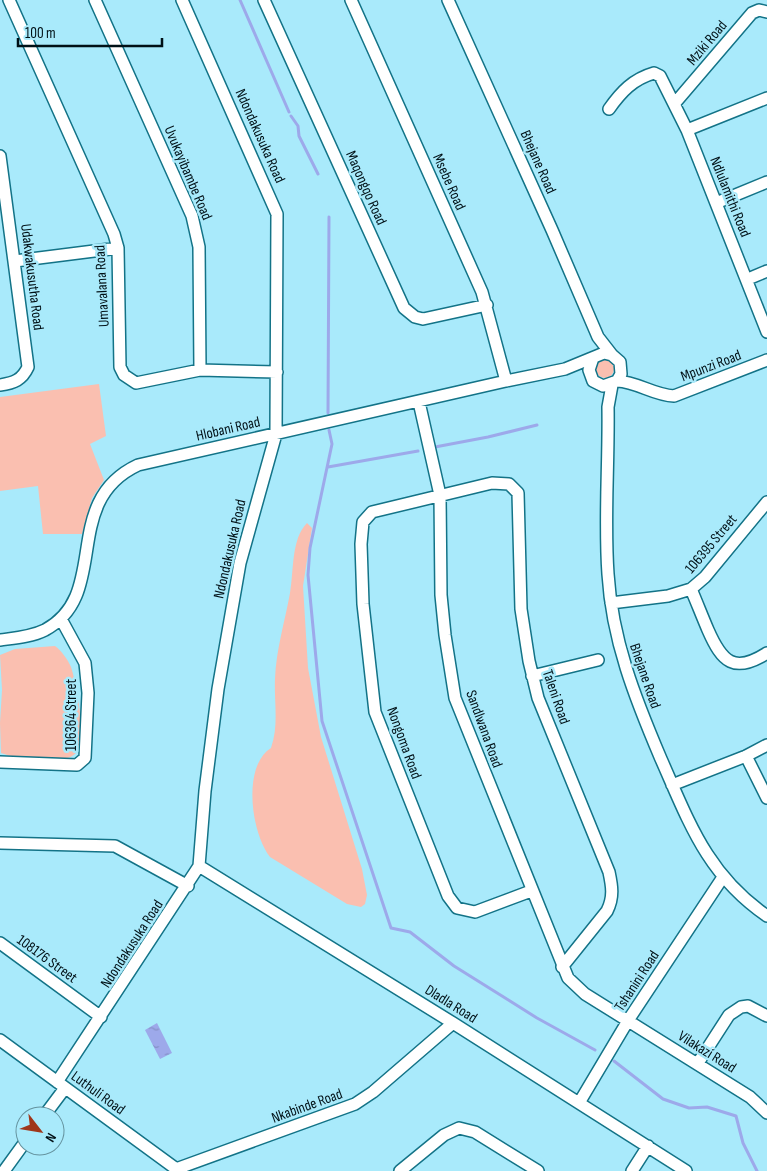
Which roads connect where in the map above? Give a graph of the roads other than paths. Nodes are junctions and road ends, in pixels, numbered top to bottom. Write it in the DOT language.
graph roads {
  1 [pos="9,0"];
  2 [pos="95,0"];
  3 [pos="182,0"];
  4 [pos="264,0"];
  5 [pos="350,0"];
  6 [pos="448,0"];
  7 [pos="767,11"];
  8 [pos="767,98"];
  9 [pos="675,104"];
  10 [pos="609,109"];
  11 [pos="687,130"];
  12 [pos="0,156"];
  13 [pos="767,182"];
  14 [pos="716,203"];
  15 [pos="118,248"];
  16 [pos="15,261"];
  17 [pos="767,271"];
  18 [pos="748,279"];
  19 [pos="487,304"];
  20 [pos="767,332"];
  21 [pos="598,338"];
  22 [pos="612,355"];
  23 [pos="595,357"];
  24 [pos="767,360"];
  25 [pos="621,365"];
  26 [pos="565,369"];
  27 [pos="200,370"];
  28 [pos="277,372"];
  29 [pos="506,381"];
  30 [pos="596,383"];
  31 [pos="615,383"];
  32 [pos="0,385"];
  33 [pos="637,385"];
  34 [pos="419,402"];
  35 [pos="608,407"];
  36 [pos="276,434"];
  37 [pos="440,495"];
  38 [pos="767,503"];
  39 [pos="691,589"];
  40 [pos="611,603"];
  41 [pos="60,619"];
  42 [pos="0,640"];
  43 [pos="767,653"];
  44 [pos="598,660"];
  45 [pos="532,676"];
  46 [pos="767,745"];
  47 [pos="746,756"];
  48 [pos="0,762"];
  49 [pos="672,785"];
  50 [pos="767,798"];
  51 [pos="0,843"];
  52 [pos="199,866"];
  53 [pos="723,877"];
  54 [pos="188,886"];
  55 [pos="531,892"];
  56 [pos="767,916"];
  57 [pos="0,943"];
  58 [pos="562,967"];
  59 [pos="767,1016"];
  60 [pos="101,1017"];
  61 [pos="629,1020"];
  62 [pos="453,1023"];
  63 [pos="0,1040"];
  64 [pos="698,1063"];
  65 [pos="61,1085"];
  66 [pos="579,1103"];
  67 [pos="49,1106"];
  68 [pos="767,1113"];
  69 [pos="648,1146"];
  70 [pos="15,1156"];
  71 [pos="178,1170"];
  72 [pos="4,1171"];
  73 [pos="400,1171"];
  74 [pos="538,1171"];
  75 [pos="632,1171"];
  76 [pos="686,1171"];
  1 -- 15 [label="street, Umavalana Road"];
  2 -- 27 [label="street, Uvukayibambe Road"];
  3 -- 28 [label="street, Ndondakusuka Road"];
  4 -- 19 [label="street, Maqongqo Road"];
  5 -- 19 [label="street, Msebe Road"];
  6 -- 21 [label="street, Bhejane Road"];
  7 -- 9 [label="street, Mziki Road"];
  8 -- 11 [label="street"];
  9 -- 10 [label="street, Ndlulamithi Road"];
  9 -- 11 [label="street, Ndlulamithi Road"];
  11 -- 14 [label="street, Ndlulamithi Road"];
  12 -- 16 [label="street, Udakwakusutha Road"];
  13 -- 14 [label="street"];
  14 -- 18 [label="street, Ndlulamithi Road"];
  15 -- 16 [label="street"];
  15 -- 27 [label="street, Umavalana Road"];
  16 -- 32 [label="street, Udakwakusutha Road"];
  17 -- 18 [label="street"];
  18 -- 20 [label="street, Ndlulamithi Road"];
  19 -- 29 [label="street, Msebe Road"];
  21 -- 22 [label="street, Bhejane Road"];
  21 -- 23 [label="street, Bhejane Road"];
  22 -- 23 [label="street"];
  22 -- 25 [label="street"];
  23 -- 26 [label="street, Hlobani Road"];
  23 -- 30 [label="street"];
  24 -- 33 [label="street, Mpunzi Road"];
  25 -- 31 [label="street"];
  25 -- 33 [label="street, Mpunzi Road"];
  26 -- 29 [label="street, Hlobani Road"];
  26 -- 30 [label="street"];
  27 -- 28 [label="street, Umavalana Road"];
  28 -- 36 [label="street, Ndondakusuka Road"];
  29 -- 34 [label="street, Hlobani Road"];
  30 -- 31 [label="street"];
  30 -- 35 [label="street, Bhejane Road"];
  31 -- 33 [label="street, Mpunzi Road"];
  31 -- 35 [label="street, Bhejane Road"];
  34 -- 36 [label="street, Hlobani Road"];
  34 -- 37 [label="street, Sandlwana Road"];
  35 -- 40 [label="street, Bhejane Road"];
  36 -- 41 [label="street, Hlobani Road"];
  36 -- 52 [label="street, Ndondakusuka Road"];
  37 -- 45 [label="street, Taleni Road"];
  37 -- 55 [label="street, Sandlwana Road"];
  37 -- 55 [label="street, Nongoma Road"];
  38 -- 39 [label="street, 106395 Street"];
  39 -- 40 [label="street, 106395 Street"];
  39 -- 43 [label="street"];
  40 -- 49 [label="street, Bhejane Road"];
  41 -- 42 [label="street, Hlobani Road"];
  41 -- 48 [label="street, 106364 Street"];
  44 -- 45 [label="street"];
  45 -- 58 [label="street, Taleni Road"];
  46 -- 47 [label="street"];
  47 -- 49 [label="street"];
  47 -- 50 [label="street"];
  49 -- 53 [label="street, Bhejane Road"];
  51 -- 54 [label="street"];
  52 -- 54 [label="street, Ndondakusuka Road"];
  52 -- 62 [label="street, Dladla Road"];
  53 -- 56 [label="street, Bhejane Road"];
  53 -- 61 [label="street, Tshanini Road"];
  54 -- 60 [label="street, Ndondakusuka Road"];
  55 -- 58 [label="street, Sandlwana Road"];
  57 -- 60 [label="street, 108176 Street"];
  58 -- 61 [label="street, Sandlwana Road"];
  59 -- 64 [label="street"];
  60 -- 65 [label="street, Ndondakusuka Road"];
  61 -- 64 [label="street, Vilakazi Road"];
  61 -- 66 [label="street, Tshanini Road"];
  62 -- 66 [label="street, Dladla Road"];
  62 -- 71 [label="street, Nkabinde Road"];
  63 -- 65 [label="street, Luthuli Road"];
  64 -- 68 [label="street, Vilakazi Road"];
  65 -- 67 [label="street, Ndondakusuka Road"];
  65 -- 71 [label="street, Luthuli Road"];
  66 -- 69 [label="street, Dladla Road"];
  69 -- 75 [label="street"];
  69 -- 76 [label="street, Dladla Road"];
  70 -- 72 [label="street"];
  73 -- 74 [label="street"];
}
